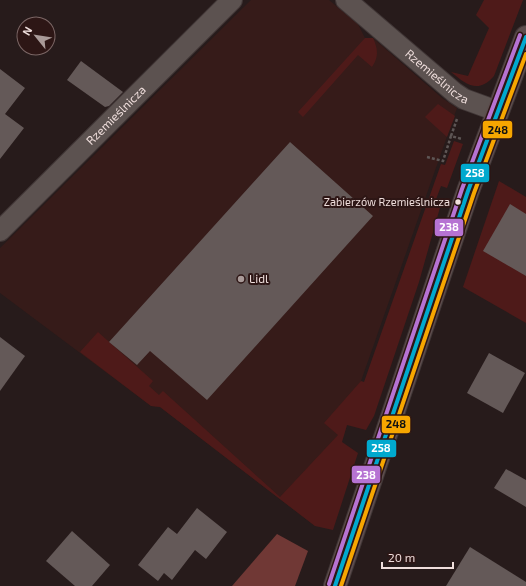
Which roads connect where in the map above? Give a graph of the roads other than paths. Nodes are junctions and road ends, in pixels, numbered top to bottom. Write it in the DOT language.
graph roads {
  1 [pos="232,0"];
  2 [pos="346,0"];
  3 [pos="526,37"];
  4 [pos="497,111"];
  5 [pos="0,231"];
  6 [pos="335,586"];
  1 -- 5 [label="street, Rzemieślnicza"];
  2 -- 4 [label="street, Rzemieślnicza"];
  3 -- 4 [label="main road"];
  4 -- 6 [label="main road"];
}
